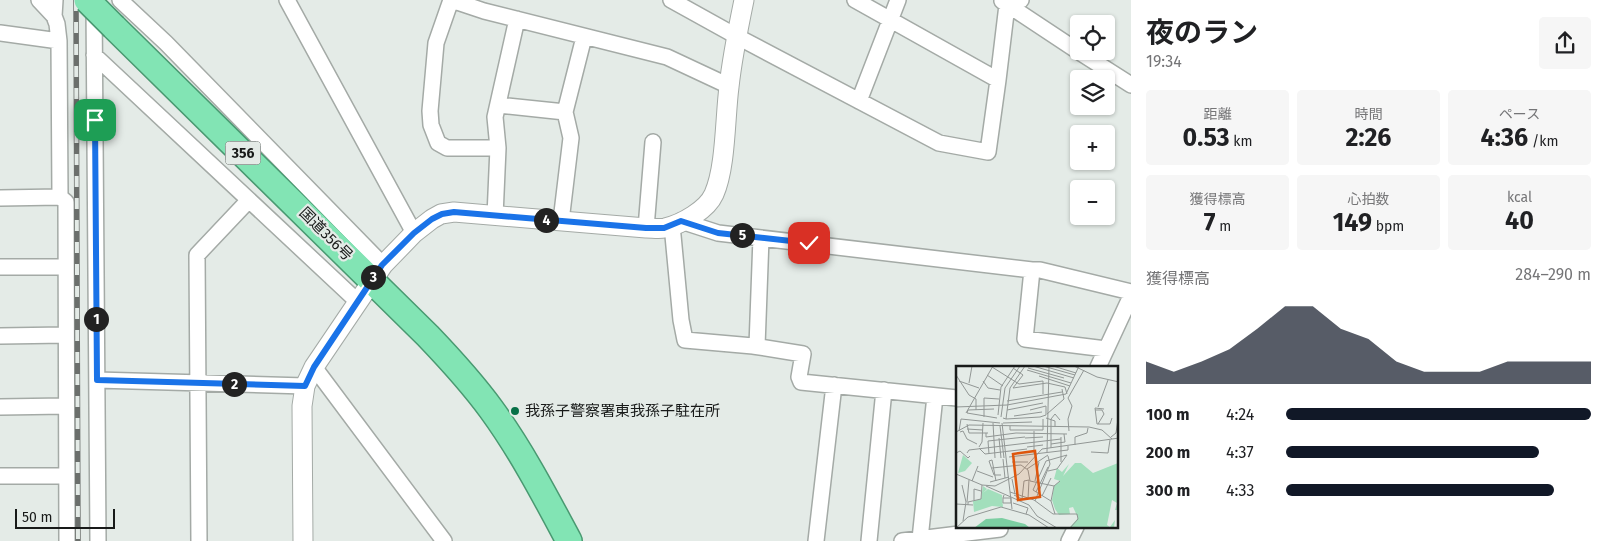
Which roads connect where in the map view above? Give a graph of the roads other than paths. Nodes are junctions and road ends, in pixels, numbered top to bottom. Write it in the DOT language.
graph roads {
  1 [pos="39,0"];
  2 [pos="55,0"];
  3 [pos="87,0"];
  4 [pos="94,0"];
  5 [pos="120,0"];
  6 [pos="287,0"];
  7 [pos="451,0"];
  8 [pos="671,0"];
  9 [pos="744,0"];
  10 [pos="855,0"];
  11 [pos="898,0"];
  12 [pos="1009,2"];
  13 [pos="54,16"];
  14 [pos="517,19"];
  15 [pos="890,19"];
  16 [pos="0,33"];
  17 [pos="736,36"];
  18 [pos="584,37"];
  19 [pos="59,41"];
  20 [pos="94,55"];
  21 [pos="998,80"];
  22 [pos="1131,85"];
  23 [pos="729,86"];
  24 [pos="860,101"];
  25 [pos="498,105"];
  26 [pos="565,112"];
  27 [pos="653,142"];
  28 [pos="498,148"];
  29 [pos="60,197"];
  30 [pos="0,198"];
  31 [pos="248,201"];
  32 [pos="494,216"];
  33 [pos="561,221"];
  34 [pos="676,223"];
  35 [pos="646,228"];
  36 [pos="414,233"];
  37 [pos="761,238"];
  38 [pos="66,267"];
  39 [pos="0,268"];
  40 [pos="1032,270"];
  41 [pos="377,272"];
  42 [pos="1131,292"];
  43 [pos="1131,296"];
  44 [pos="358,302"];
  45 [pos="65,335"];
  46 [pos="0,336"];
  47 [pos="757,346"];
  48 [pos="1106,349"];
  49 [pos="1098,366"];
  50 [pos="314,367"];
  51 [pos="97,380"];
  52 [pos="198,383"];
  53 [pos="834,385"];
  54 [pos="305,386"];
  55 [pos="884,390"];
  56 [pos="935,396"];
  57 [pos="956,398"];
  58 [pos="65,406"];
  59 [pos="0,407"];
  60 [pos="0,476"];
  61 [pos="66,476"];
  62 [pos="1076,528"];
  63 [pos="999,532"];
  64 [pos="920,539"];
  65 [pos="66,541"];
  66 [pos="98,541"];
  67 [pos="199,541"];
  68 [pos="303,541"];
  69 [pos="444,541"];
  70 [pos="569,541"];
  71 [pos="816,541"];
  72 [pos="868,541"];
  73 [pos="902,541"];
  74 [pos="1069,541"];
  1 -- 13 [label="street"];
  2 -- 13 [label="street"];
  3 -- 41 [label="highway, 国道356号 / 356, bridge"];
  4 -- 20 [label="street"];
  5 -- 41 [label="street"];
  6 -- 36 [label="street"];
  7 -- 14 [label="street"];
  7 -- 28 [label="street"];
  8 -- 17 [label="street"];
  9 -- 17 [label="street"];
  10 -- 15 [label="street"];
  11 -- 15 [label="street"];
  12 -- 21 [label="street"];
  12 -- 22 [label="street"];
  13 -- 19 [label="street"];
  14 -- 18 [label="street"];
  14 -- 25 [label="street"];
  15 -- 21 [label="street"];
  15 -- 24 [label="street"];
  16 -- 19 [label="street"];
  17 -- 23 [label="street"];
  17 -- 24 [label="street"];
  18 -- 23 [label="street"];
  18 -- 26 [label="street"];
  19 -- 29 [label="street"];
  20 -- 31 [label="street"];
  20 -- 51 [label="street"];
  21 -- 24 [label="street"];
  23 -- 34 [label="street"];
  25 -- 26 [label="street"];
  25 -- 28 [label="street"];
  26 -- 33 [label="street"];
  27 -- 35 [label="street"];
  28 -- 32 [label="street"];
  29 -- 30 [label="street"];
  29 -- 38 [label="street"];
  31 -- 44 [label="street"];
  31 -- 52 [label="street"];
  32 -- 33 [label="street"];
  32 -- 36 [label="street"];
  33 -- 35 [label="street"];
  34 -- 35 [label="street"];
  34 -- 37 [label="street"];
  34 -- 47 [label="street"];
  36 -- 41 [label="street"];
  37 -- 40 [label="street"];
  37 -- 47 [label="street"];
  38 -- 39 [label="street"];
  38 -- 45 [label="street"];
  40 -- 42 [label="street"];
  40 -- 48 [label="street"];
  41 -- 44 [label="street"];
  41 -- 70 [label="highway, 国道356号 / 356"];
  43 -- 48 [label="street"];
  44 -- 50 [label="street"];
  45 -- 46 [label="street"];
  45 -- 58 [label="street"];
  47 -- 53 [label="street"];
  48 -- 49 [label="street"];
  50 -- 54 [label="street"];
  50 -- 69 [label="street"];
  51 -- 52 [label="street"];
  51 -- 66 [label="street"];
  52 -- 54 [label="street"];
  52 -- 67 [label="street"];
  53 -- 55 [label="street"];
  53 -- 71 [label="street"];
  54 -- 68 [label="street"];
  55 -- 56 [label="street"];
  55 -- 72 [label="street"];
  56 -- 57 [label="street"];
  56 -- 64 [label="street"];
  58 -- 59 [label="street"];
  58 -- 61 [label="street"];
  60 -- 61 [label="street"];
  61 -- 65 [label="street"];
  62 -- 74 [label="street"];
  63 -- 64 [label="street"];
  64 -- 73 [label="street"];
}
